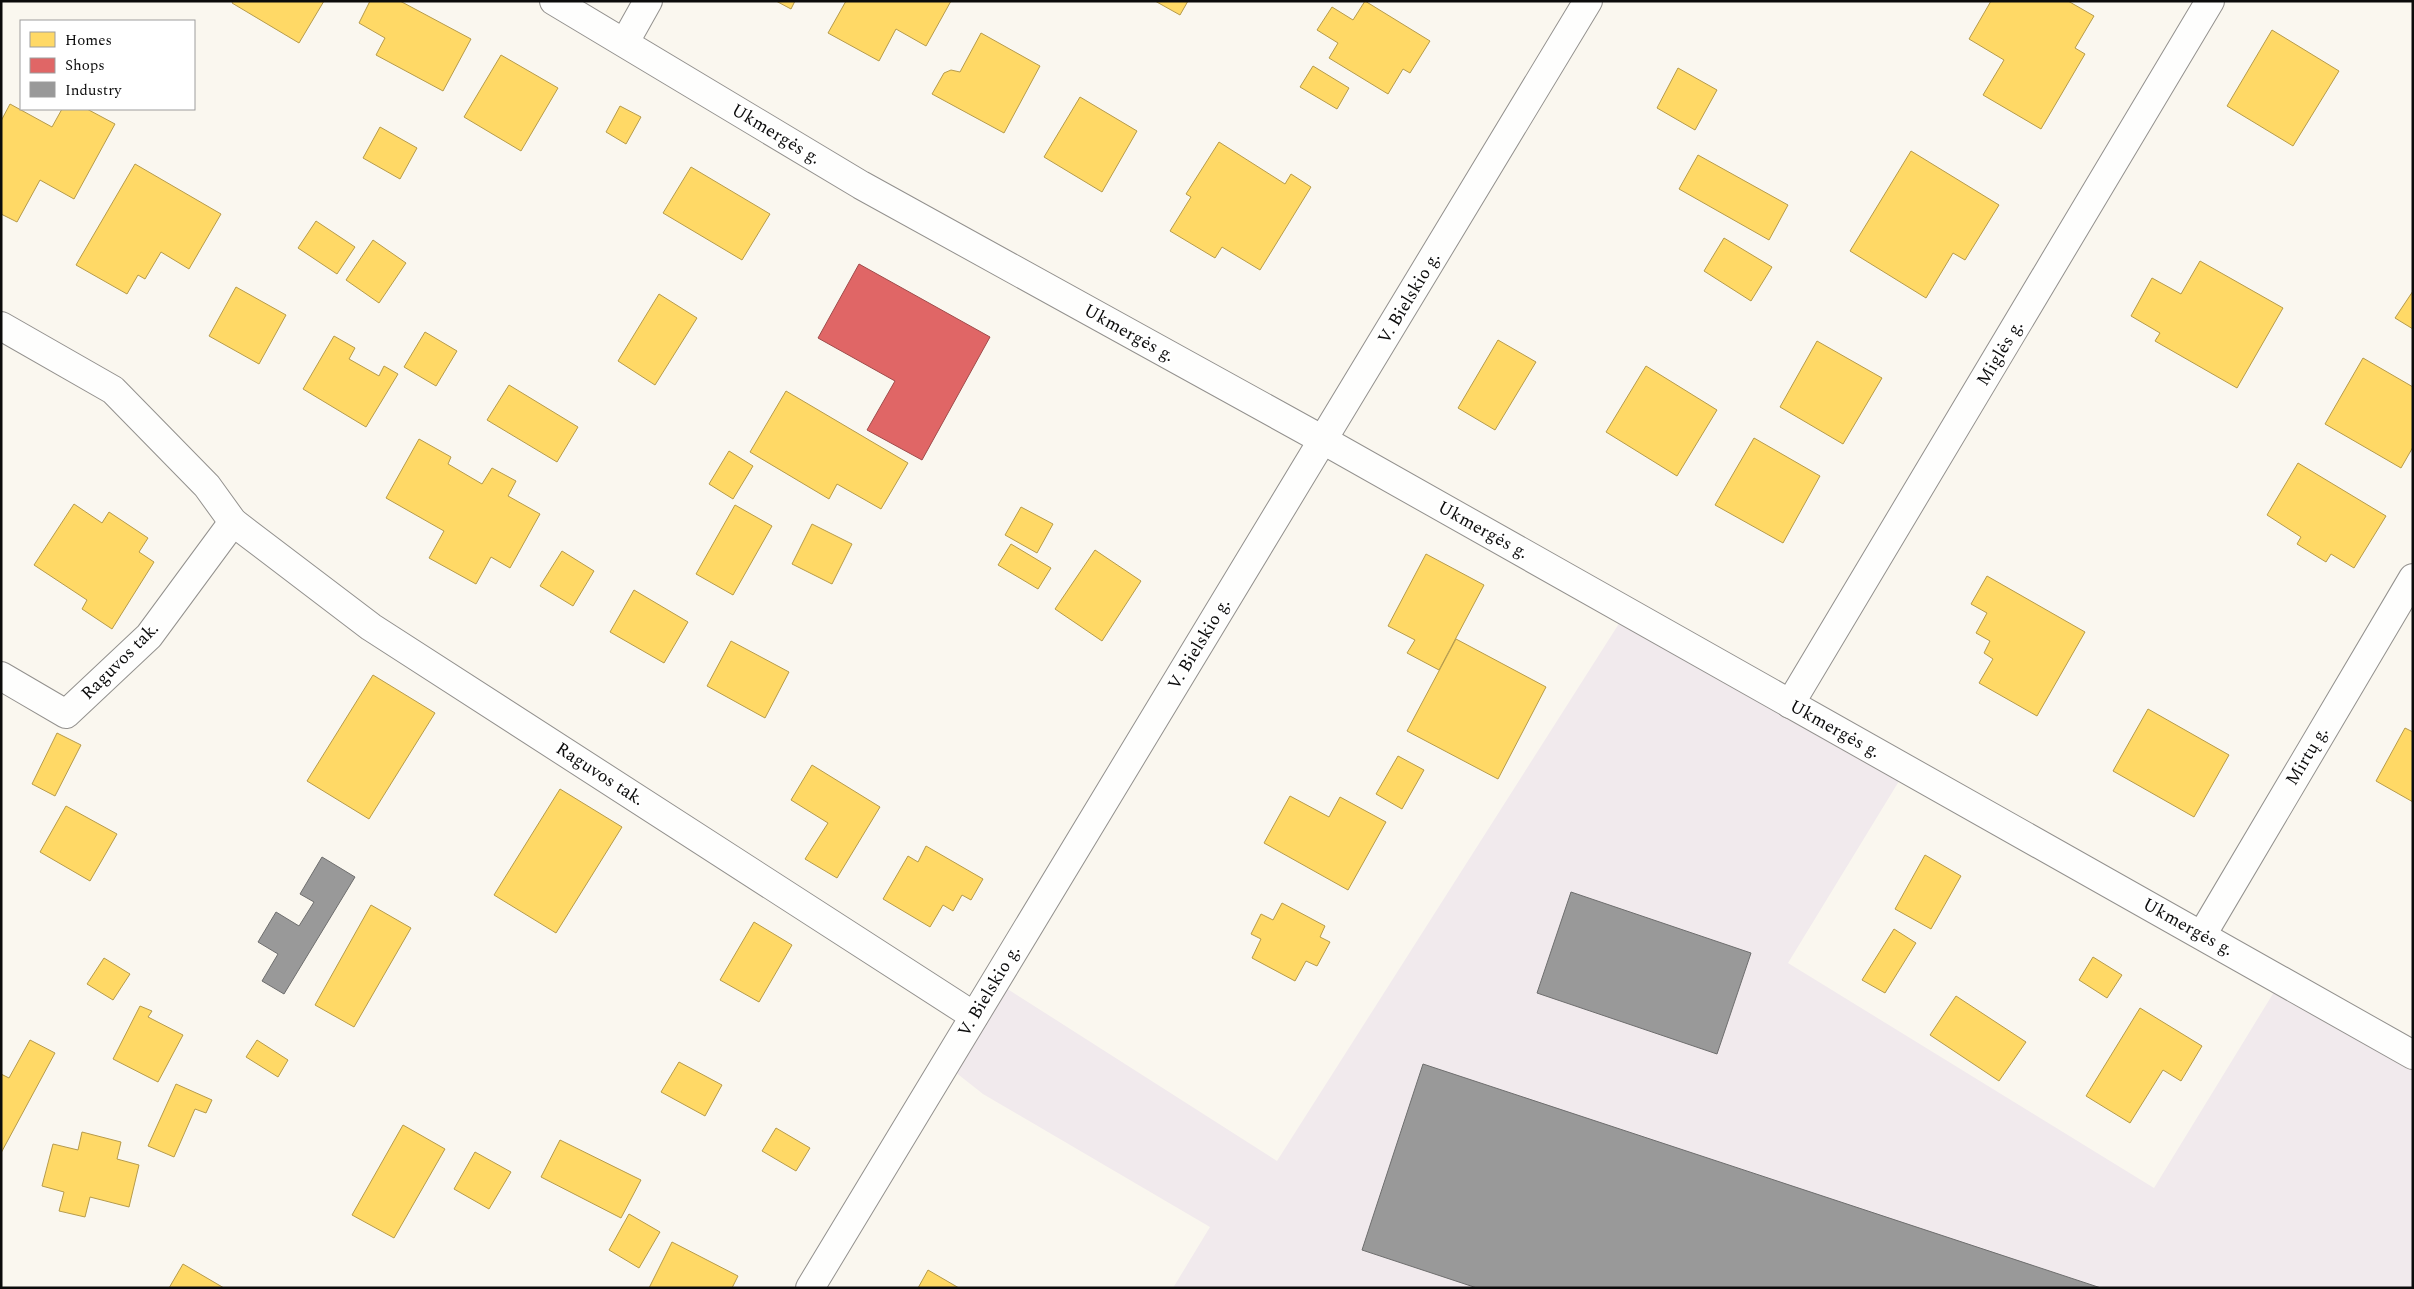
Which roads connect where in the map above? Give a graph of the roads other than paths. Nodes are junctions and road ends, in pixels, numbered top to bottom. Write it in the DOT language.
graph roads {
  1 [pos="554,1"];
  2 [pos="648,1"];
  3 [pos="1588,1"];
  4 [pos="2210,1"];
  5 [pos="625,42"];
  6 [pos="1,326"];
  7 [pos="1323,440"];
  8 [pos="234,522"];
  9 [pos="2413,578"];
  10 [pos="1,676"];
  11 [pos="1790,704"];
  12 [pos="2202,935"];
  13 [pos="974,1016"];
  14 [pos="2413,1055"];
  15 [pos="810,1288"];
  1 -- 5 [label="street, Ukmergės g."];
  2 -- 5 [label="street"];
  3 -- 7 [label="street, V. Bielskio g."];
  4 -- 11 [label="street, Miglės g."];
  5 -- 7 [label="street, Ukmergės g."];
  6 -- 8 [label="street, Raguvos tak."];
  7 -- 11 [label="street, Ukmergės g."];
  7 -- 13 [label="street, V. Bielskio g."];
  8 -- 10 [label="street, Raguvos tak."];
  8 -- 13 [label="street, Raguvos tak."];
  9 -- 12 [label="street, Mirtų g."];
  11 -- 12 [label="street, Ukmergės g."];
  12 -- 14 [label="street, Ukmergės g."];
  13 -- 15 [label="street, V. Bielskio g."];
}
